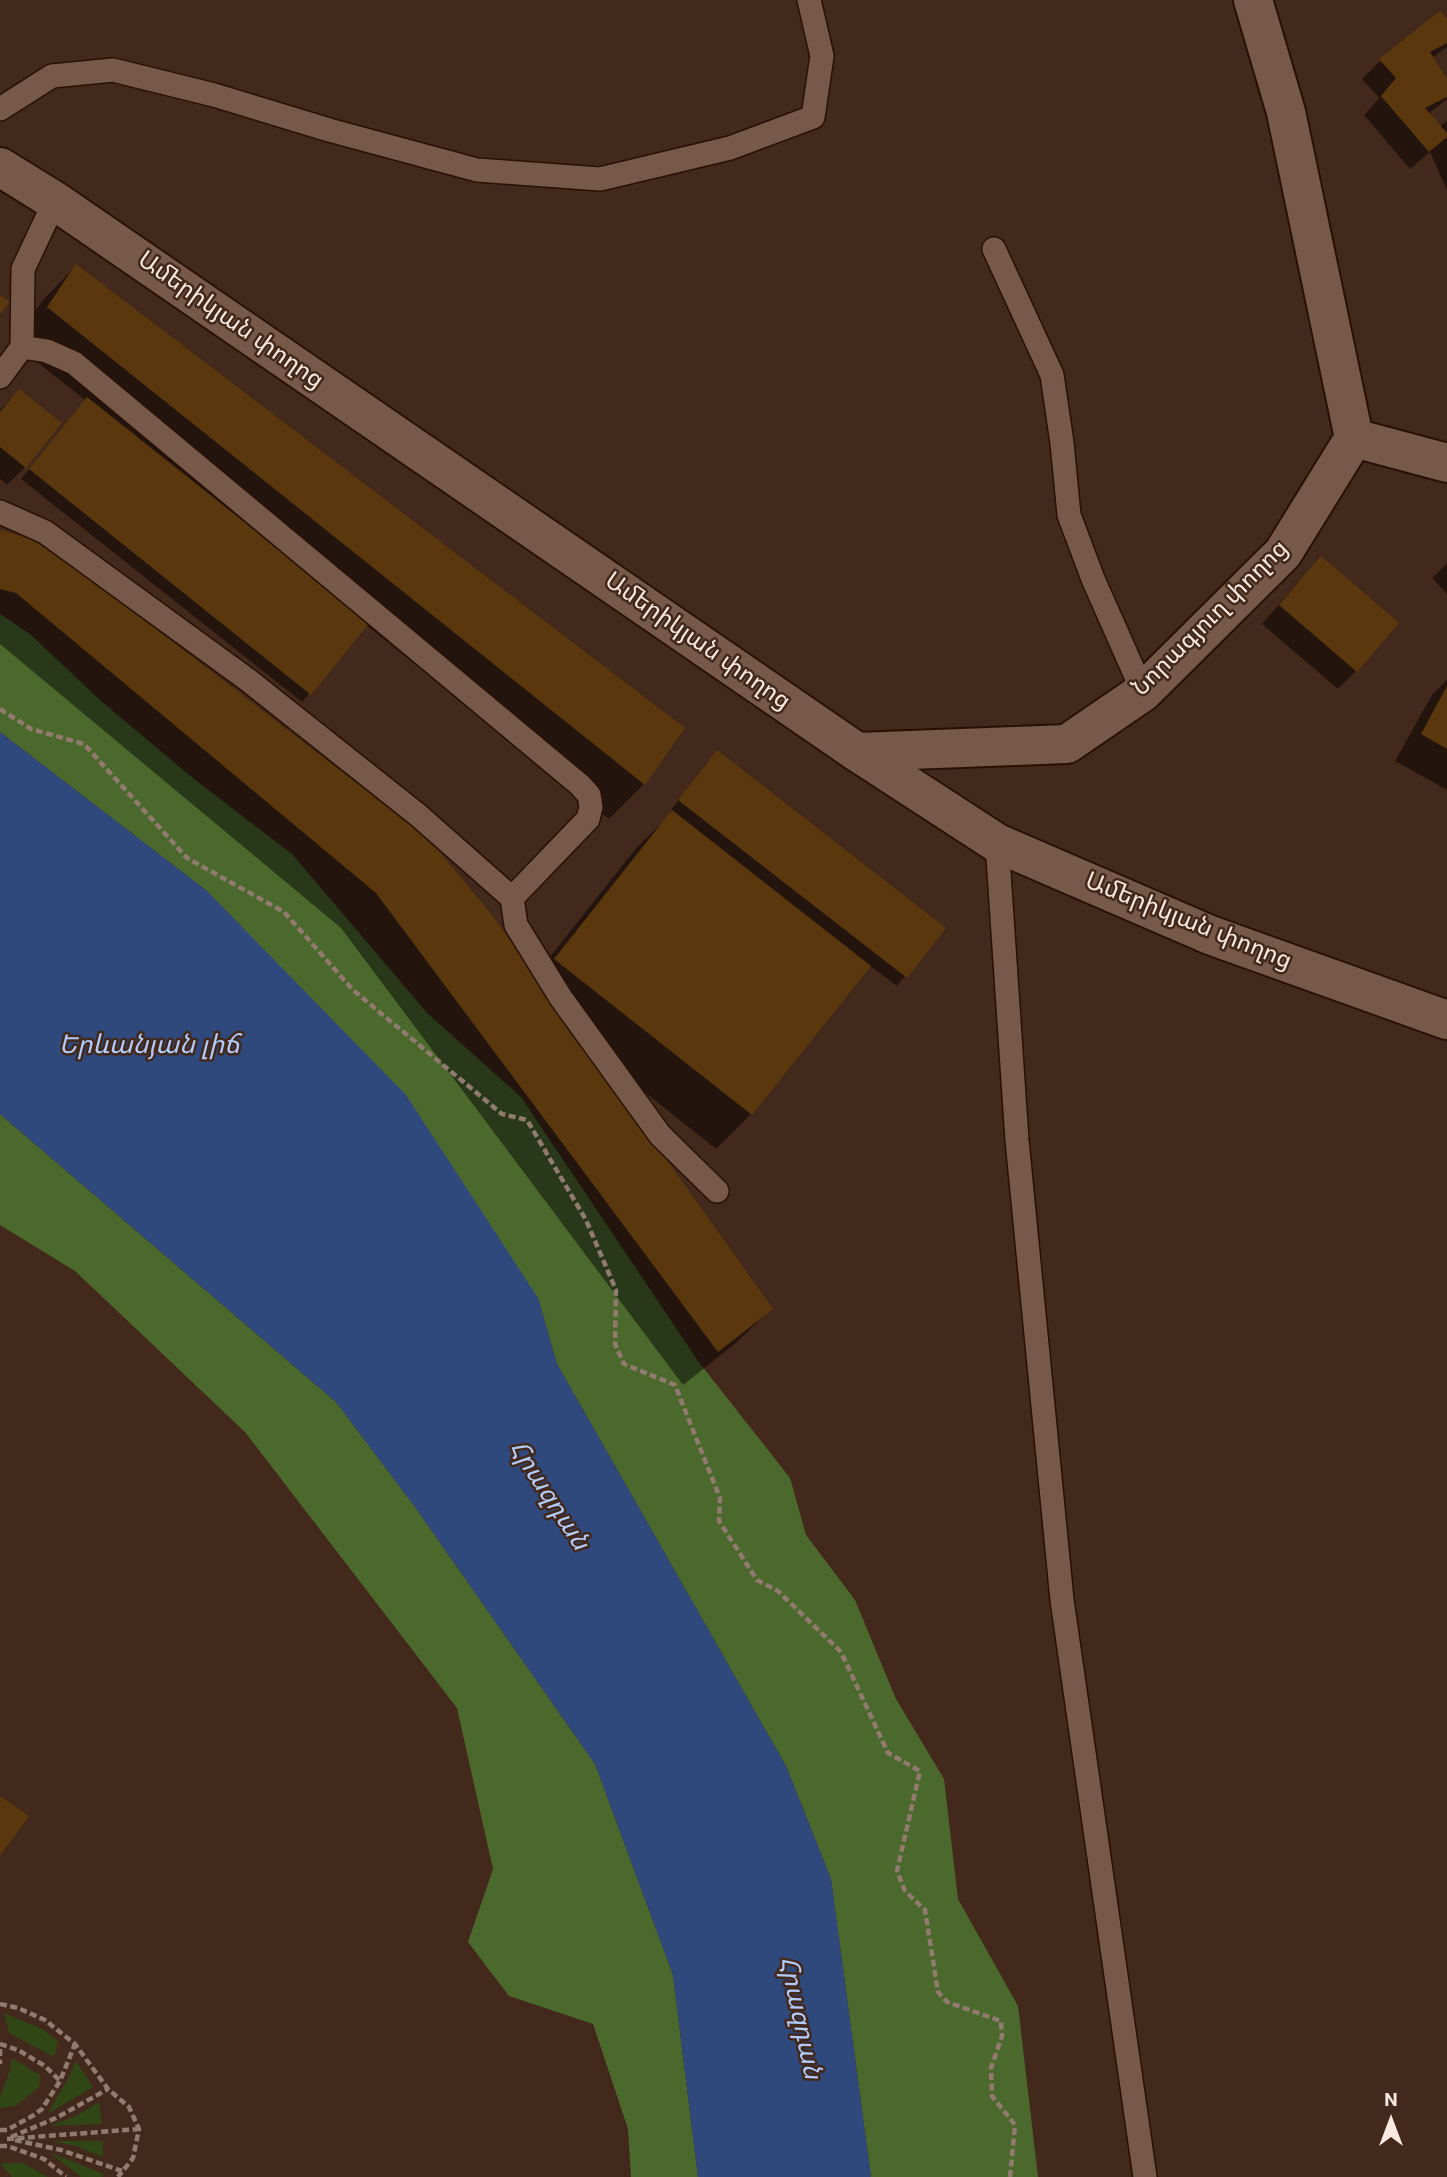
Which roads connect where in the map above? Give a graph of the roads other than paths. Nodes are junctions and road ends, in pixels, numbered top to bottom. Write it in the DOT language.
graph roads {
  1 [pos="809,0"];
  2 [pos="1253,0"];
  3 [pos="0,109"];
  4 [pos="0,167"];
  5 [pos="55,201"];
  6 [pos="995,249"];
  7 [pos="22,347"];
  8 [pos="0,377"];
  9 [pos="1353,438"];
  10 [pos="1447,463"];
  11 [pos="0,512"];
  12 [pos="1143,692"];
  13 [pos="858,752"];
  14 [pos="997,844"];
  15 [pos="512,898"];
  16 [pos="1447,1020"];
  17 [pos="717,1191"];
  18 [pos="1145,2177"];
  1 -- 3 [label="lane"];
  2 -- 9 [label="street"];
  4 -- 5 [label="street, Ամերիկյան փողոց"];
  5 -- 7 [label="lane"];
  5 -- 13 [label="street, Ամերիկյան փողոց"];
  6 -- 12 [label="lane"];
  7 -- 8 [label="lane"];
  7 -- 15 [label="lane"];
  9 -- 10 [label="street"];
  9 -- 12 [label="street, Նորագյուղ փողոց"];
  11 -- 15 [label="lane"];
  12 -- 13 [label="street, Նորագյուղ փողոց"];
  13 -- 14 [label="street, Ամերիկյան փողոց"];
  14 -- 16 [label="street, Ամերիկյան փողոց"];
  14 -- 18 [label="lane"];
  15 -- 17 [label="lane"];
}
